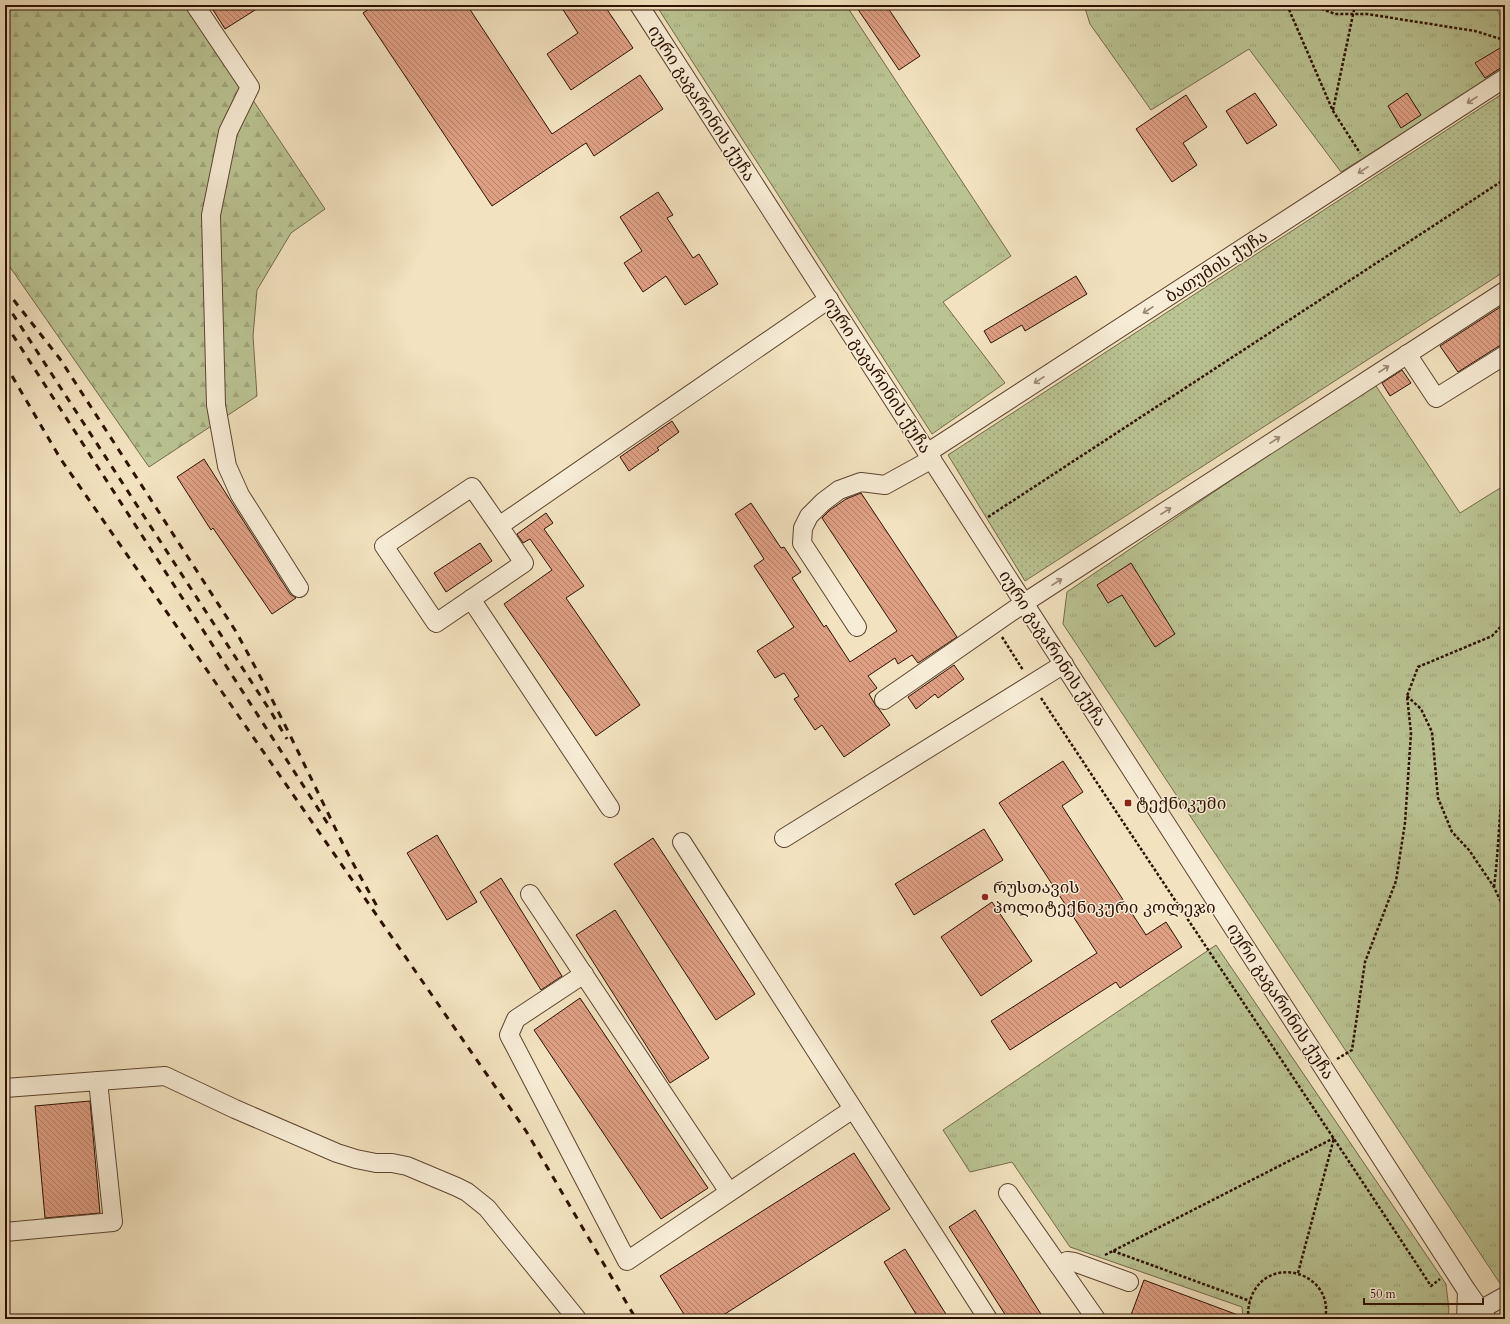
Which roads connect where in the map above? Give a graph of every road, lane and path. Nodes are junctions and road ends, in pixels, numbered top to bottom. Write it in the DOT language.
graph roads {
  1 [pos="195,5"];
  2 [pos="639,5"];
  3 [pos="1287,5"];
  4 [pos="1312,5"];
  5 [pos="1355,5"];
  6 [pos="1353,14"];
  7 [pos="1505,37"];
  8 [pos="1505,78"];
  9 [pos="1332,111"];
  10 [pos="1368,167"];
  11 [pos="1505,179"];
  12 [pos="1505,291"];
  13 [pos="828,299"];
  14 [pos="1407,354"];
  15 [pos="1505,355"];
  16 [pos="929,456"];
  17 [pos="499,526"];
  18 [pos="975,526"];
  19 [pos="300,588"];
  20 [pos="471,600"];
  21 [pos="1024,603"];
  22 [pos="1505,622"];
  23 [pos="993,624"];
  24 [pos="857,627"];
  25 [pos="1064,664"];
  26 [pos="1032,684"];
  27 [pos="1407,696"];
  28 [pos="884,700"];
  29 [pos="1505,769"];
  30 [pos="610,808"];
  31 [pos="784,838"];
  32 [pos="682,842"];
  33 [pos="1494,887"];
  34 [pos="530,894"];
  35 [pos="1505,911"];
  36 [pos="584,974"];
  37 [pos="1324,1068"];
  38 [pos="98,1081"];
  39 [pos="5,1088"];
  40 [pos="853,1109"];
  41 [pos="1334,1138"];
  42 [pos="729,1192"];
  43 [pos="1008,1193"];
  44 [pos="5,1232"];
  45 [pos="1112,1251"];
  46 [pos="1059,1266"];
  47 [pos="1086,1266"];
  48 [pos="1453,1269"];
  49 [pos="1298,1273"];
  50 [pos="1129,1282"];
  51 [pos="1505,1296"];
  52 [pos="1250,1301"];
  53 [pos="1477,1317"];
  54 [pos="577,1319"];
  55 [pos="988,1319"];
  56 [pos="1096,1319"];
  57 [pos="1249,1319"];
  58 [pos="1325,1319"];
  1 -- 19 [label="street"];
  2 -- 13 [label="street, იური გაგარინის ქუჩა"];
  3 -- 9 [label="path"];
  4 -- 6 [label="path"];
  5 -- 6 [label="path"];
  6 -- 7 [label="path"];
  6 -- 9 [label="path"];
  8 -- 10 [label="street, ბათუმის ქუჩა, one-way"];
  9 -- 10 [label="path"];
  10 -- 16 [label="street, ბათუმის ქუჩა, one-way"];
  11 -- 18 [label="path"];
  12 -- 14 [label="street"];
  13 -- 16 [label="street, იური გაგარინის ქუჩა"];
  13 -- 17 [label="street"];
  14 -- 15 [label="street"];
  21 -- 14 [label="street, one-way"];
  16 -- 18 [label="street, იური გაგარინის ქუჩა"];
  16 -- 24 [label="street, ბათუმის ქუჩა"];
  17 -- 20 [label="street"];
  17 -- 20 [label="street"];
  18 -- 21 [label="street, იური გაგარინის ქუჩა"];
  20 -- 30 [label="street"];
  21 -- 23 [label="street"];
  21 -- 25 [label="street, იური გაგარინის ქუჩა"];
  22 -- 27 [label="path"];
  23 -- 26 [label="path"];
  23 -- 28 [label="street"];
  25 -- 26 [label="street"];
  25 -- 37 [label="street, იური გაგარინის ქუჩა"];
  26 -- 31 [label="street"];
  26 -- 41 [label="path"];
  27 -- 33 [label="path"];
  27 -- 37 [label="path"];
  29 -- 33 [label="path"];
  32 -- 40 [label="street"];
  33 -- 35 [label="path"];
  34 -- 36 [label="street"];
  36 -- 42 [label="street"];
  36 -- 42 [label="street"];
  37 -- 48 [label="street, იური გაგარინის ქუჩა"];
  38 -- 39 [label="street"];
  38 -- 44 [label="street"];
  38 -- 54 [label="street"];
  40 -- 42 [label="street"];
  40 -- 55 [label="street"];
  41 -- 45 [label="path"];
  41 -- 48 [label="path"];
  41 -- 49 [label="path"];
  43 -- 46 [label="street"];
  45 -- 47 [label="path"];
  45 -- 52 [label="path"];
  46 -- 47 [label="street"];
  46 -- 56 [label="street"];
  47 -- 50 [label="street"];
  48 -- 53 [label="street, იური გაგარინის ქუჩა"];
  49 -- 52 [label="path"];
  49 -- 58 [label="path"];
  51 -- 53 [label="street"];
  52 -- 57 [label="path"];
}
